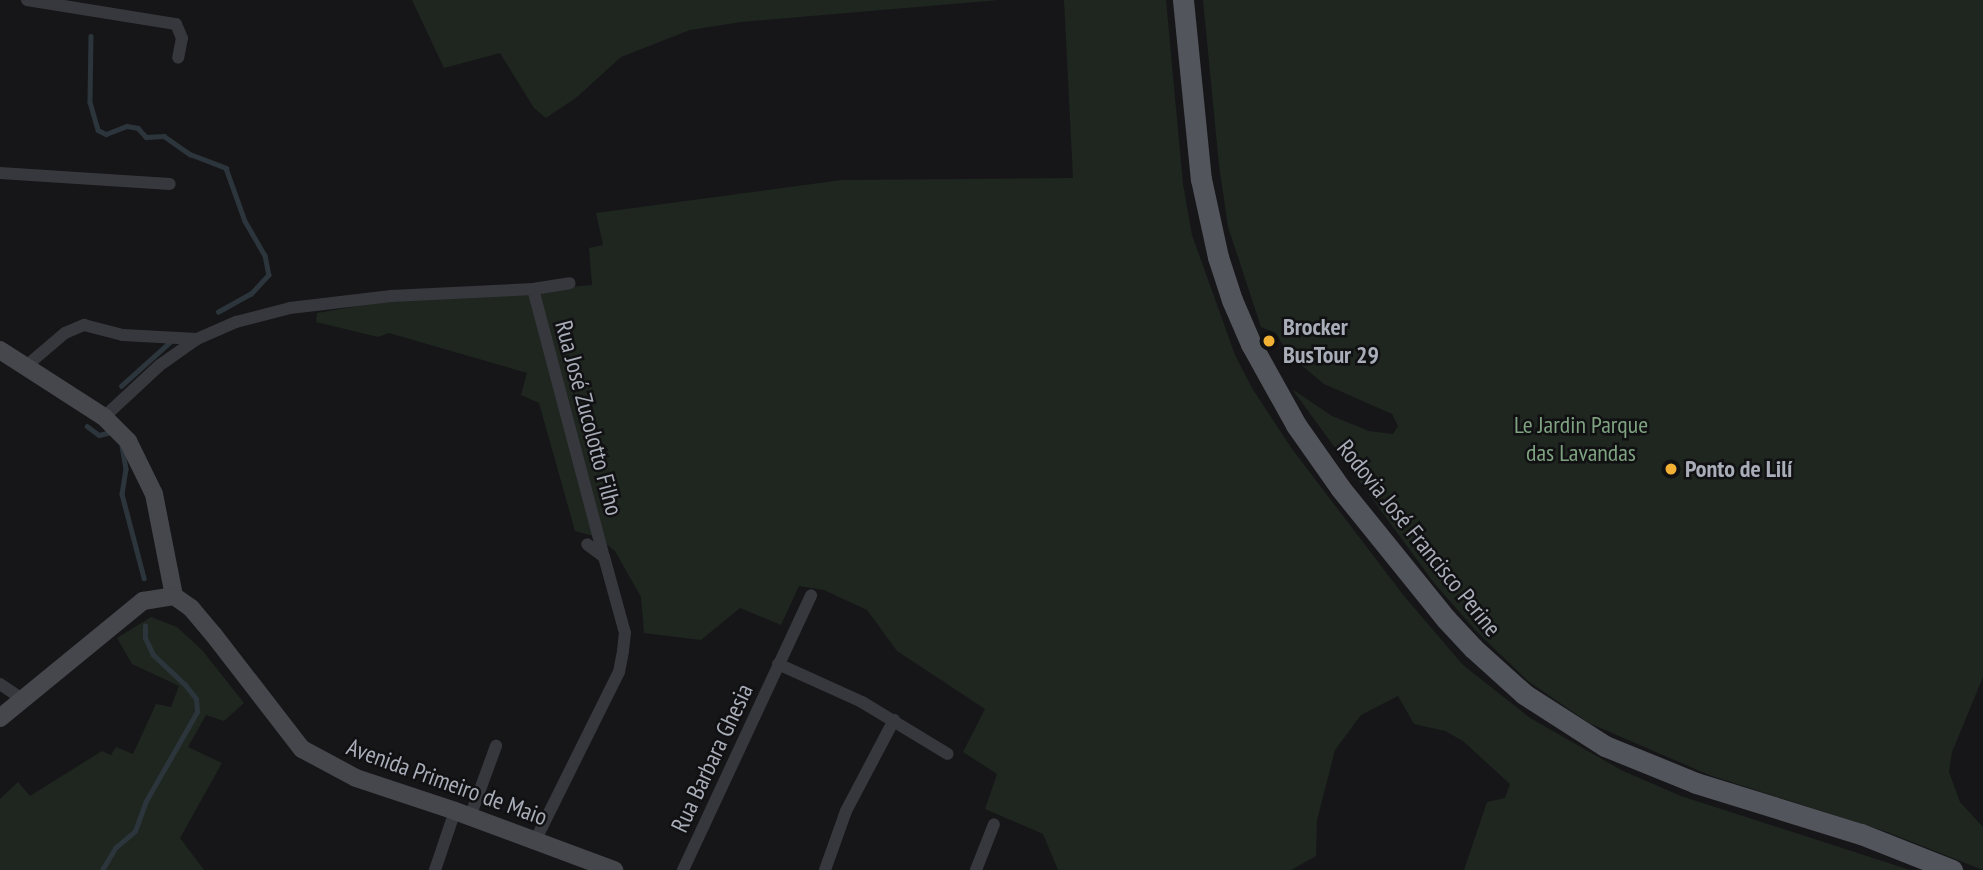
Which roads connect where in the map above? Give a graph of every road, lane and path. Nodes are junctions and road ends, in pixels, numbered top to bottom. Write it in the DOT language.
graph roads {
  1 [pos="27,0"];
  2 [pos="1183,0"];
  3 [pos="178,58"];
  4 [pos="0,173"];
  5 [pos="170,184"];
  6 [pos="570,283"];
  7 [pos="533,289"];
  8 [pos="197,339"];
  9 [pos="0,350"];
  10 [pos="25,367"];
  11 [pos="104,417"];
  12 [pos="587,544"];
  13 [pos="604,557"];
  14 [pos="810,595"];
  15 [pos="174,596"];
  16 [pos="778,664"];
  17 [pos="0,684"];
  18 [pos="24,700"];
  19 [pos="0,719"];
  20 [pos="894,720"];
  21 [pos="496,746"];
  22 [pos="948,754"];
  23 [pos="463,814"];
  24 [pos="994,824"];
  25 [pos="536,841"];
  26 [pos="435,870"];
  27 [pos="614,870"];
  28 [pos="683,870"];
  29 [pos="825,870"];
  30 [pos="976,870"];
  31 [pos="1952,870"];
  1 -- 3 [label="street"];
  2 -- 31 [label="main road, Rodovia José Francisco Perine"];
  4 -- 5 [label="street"];
  6 -- 7 [label="street"];
  7 -- 8 [label="street"];
  7 -- 13 [label="street, Rua José Zucolotto Filho"];
  8 -- 10 [label="street"];
  8 -- 11 [label="street"];
  9 -- 10 [label="main road"];
  10 -- 11 [label="main road"];
  11 -- 15 [label="main road"];
  12 -- 13 [label="street, Rua José Zucolotto Filho"];
  13 -- 25 [label="street, Rua José Zucolotto Filho"];
  14 -- 16 [label="street, Rua Barbara Ghesia"];
  15 -- 18 [label="main road"];
  15 -- 23 [label="main road, Avenida Primeiro de Maio"];
  16 -- 20 [label="street"];
  16 -- 28 [label="street, Rua Barbara Ghesia"];
  17 -- 18 [label="street"];
  18 -- 19 [label="main road"];
  20 -- 22 [label="street"];
  20 -- 29 [label="street"];
  21 -- 23 [label="street"];
  23 -- 25 [label="main road, Avenida Primeiro de Maio"];
  23 -- 26 [label="street"];
  24 -- 30 [label="street"];
  25 -- 27 [label="main road, Avenida Primeiro de Maio"];
}
